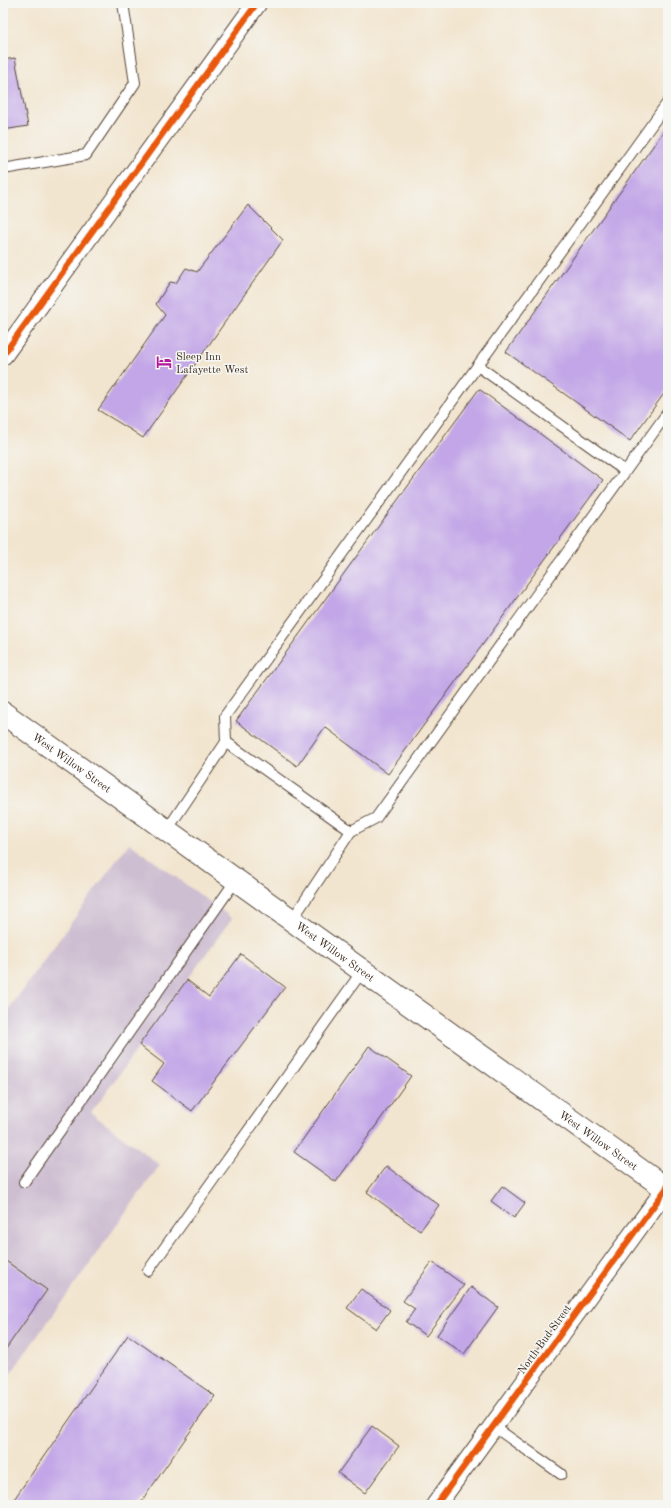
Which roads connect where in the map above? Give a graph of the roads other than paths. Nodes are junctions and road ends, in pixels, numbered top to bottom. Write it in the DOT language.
graph roads {
  1 [pos="123,3"];
  2 [pos="257,3"];
  3 [pos="668,102"];
  4 [pos="3,169"];
  5 [pos="3,355"];
  6 [pos="478,366"];
  7 [pos="668,412"];
  8 [pos="625,471"];
  9 [pos="3,713"];
  10 [pos="226,742"];
  11 [pos="167,830"];
  12 [pos="351,831"];
  13 [pos="236,880"];
  14 [pos="292,920"];
  15 [pos="362,970"];
  16 [pos="24,1182"];
  17 [pos="667,1188"];
  18 [pos="148,1271"];
  19 [pos="493,1426"];
  20 [pos="561,1474"];
  21 [pos="436,1505"];
  1 -- 4 [label="lane"];
  2 -- 5 [label="street"];
  3 -- 6 [label="lane"];
  6 -- 8 [label="lane"];
  6 -- 10 [label="lane"];
  7 -- 8 [label="lane"];
  8 -- 12 [label="lane"];
  9 -- 11 [label="main road, West Willow Street"];
  10 -- 11 [label="lane"];
  10 -- 12 [label="lane"];
  11 -- 13 [label="main road, West Willow Street"];
  12 -- 14 [label="lane"];
  13 -- 14 [label="main road, West Willow Street"];
  13 -- 16 [label="lane"];
  14 -- 15 [label="main road, West Willow Street"];
  15 -- 17 [label="main road, West Willow Street"];
  15 -- 18 [label="lane"];
  17 -- 19 [label="street, North Bud Street"];
  19 -- 20 [label="lane"];
  19 -- 21 [label="street, North Bud Street"];
}
